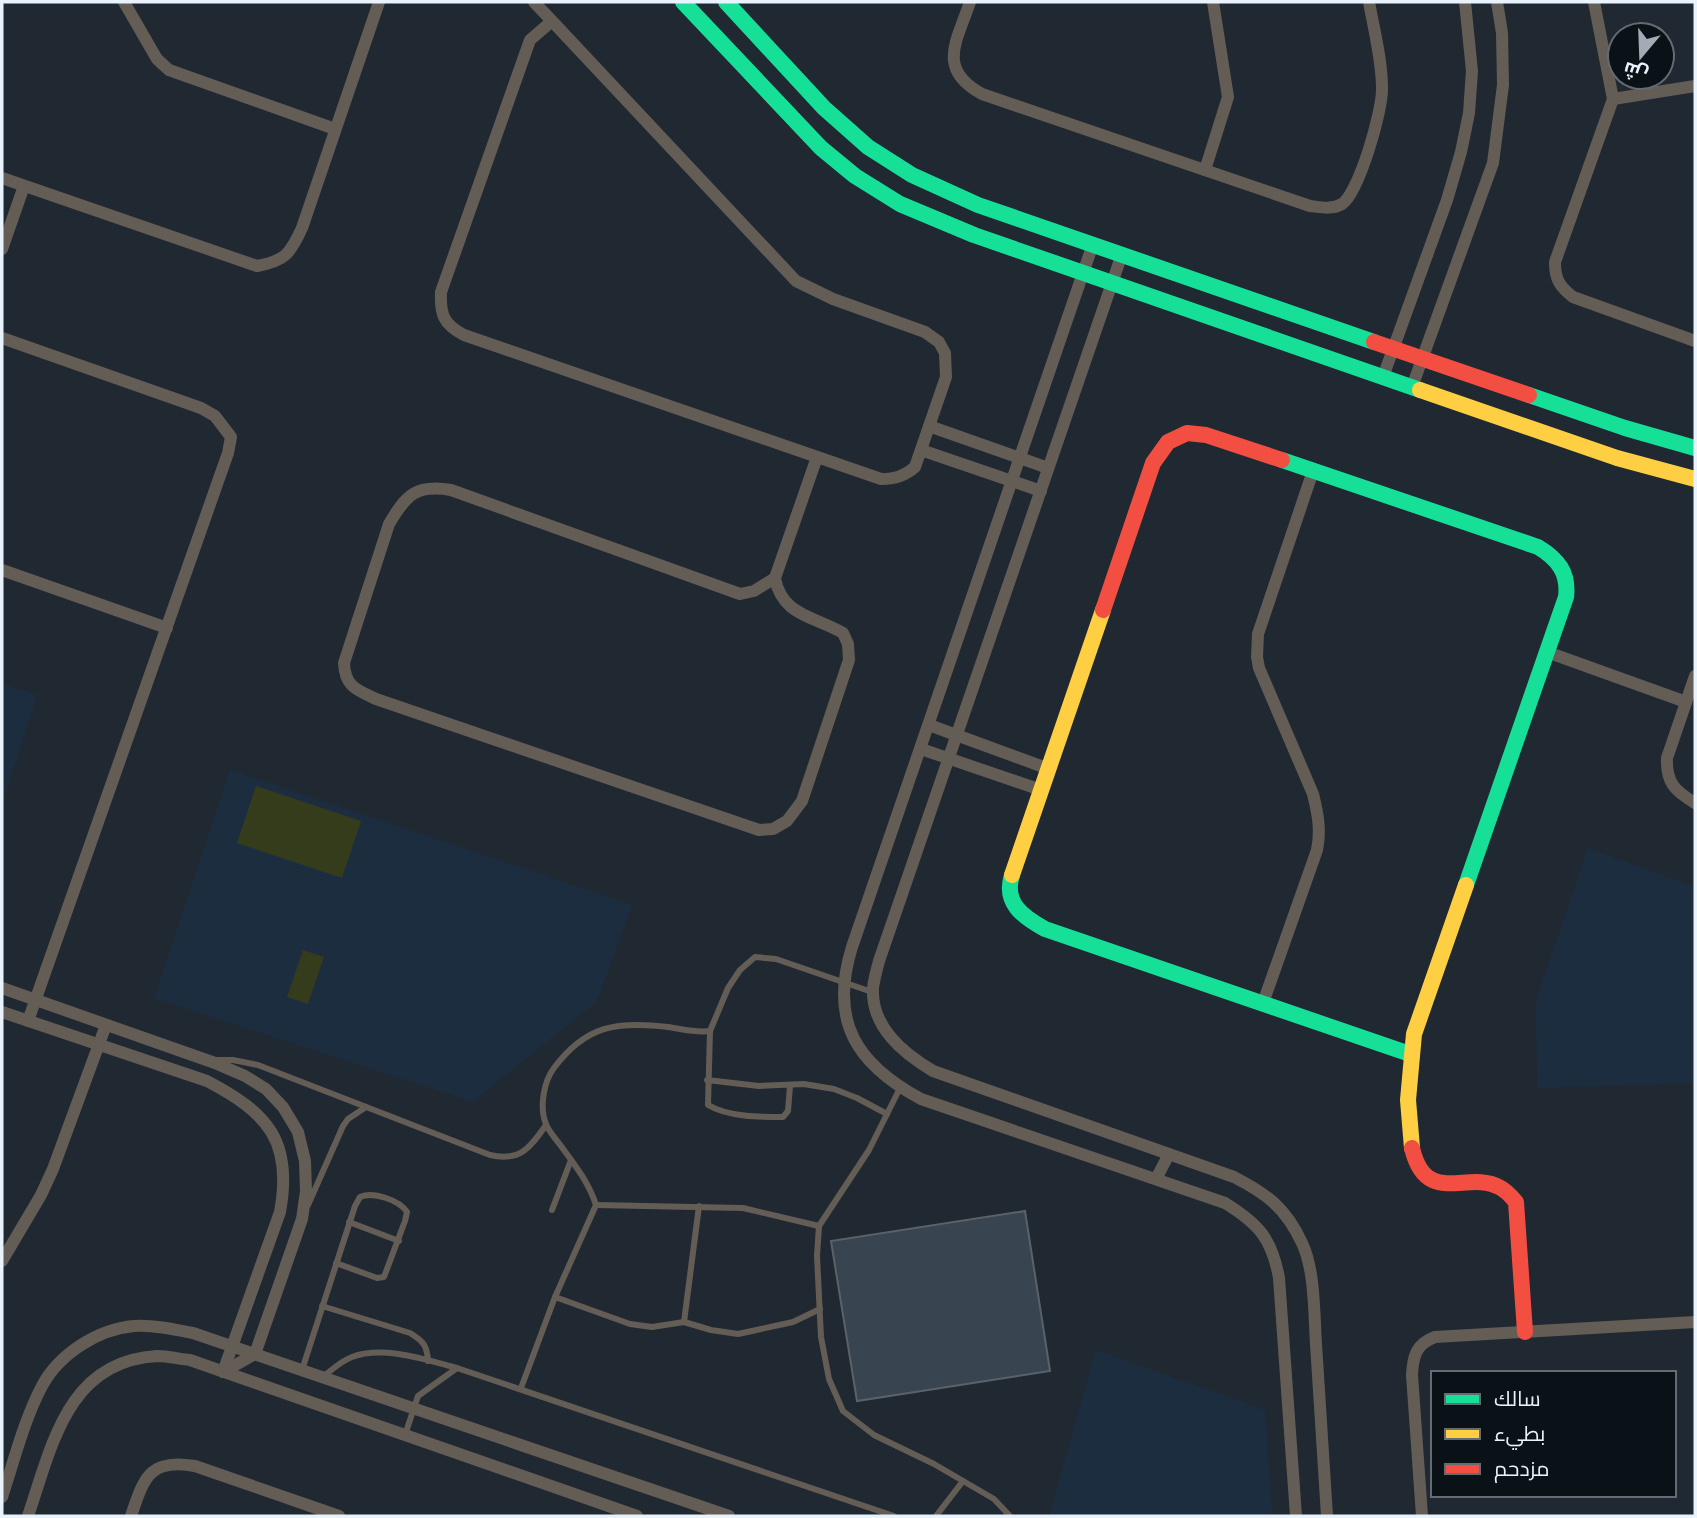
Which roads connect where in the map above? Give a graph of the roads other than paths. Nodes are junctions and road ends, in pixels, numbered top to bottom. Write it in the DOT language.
graph roads {
  1 [pos="124,2"];
  2 [pos="379,2"];
  3 [pos="534,2"];
  4 [pos="683,2"];
  5 [pos="726,2"];
  6 [pos="970,2"];
  7 [pos="1213,2"];
  8 [pos="1369,2"];
  9 [pos="1465,2"];
  10 [pos="1497,2"];
  11 [pos="1594,2"];
  12 [pos="552,21"];
  13 [pos="1695,86"];
  14 [pos="1613,99"];
  15 [pos="335,129"];
  16 [pos="1205,170"];
  17 [pos="2,178"];
  18 [pos="24,186"];
  19 [pos="1093,244"];
  20 [pos="2,248"];
  21 [pos="1122,254"];
  22 [pos="1084,273"];
  23 [pos="1112,283"];
  24 [pos="2,338"];
  25 [pos="1695,341"];
  26 [pos="1394,348"];
  27 [pos="1423,358"];
  28 [pos="1383,377"];
  29 [pos="1412,387"];
  30 [pos="929,426"];
  31 [pos="1695,448"];
  32 [pos="920,450"];
  33 [pos="817,457"];
  34 [pos="1020,458"];
  35 [pos="1048,468"];
  36 [pos="1313,471"];
  37 [pos="1695,479"];
  38 [pos="1012,481"];
  39 [pos="1041,491"];
  40 [pos="2,570"];
  41 [pos="775,578"];
  42 [pos="167,628"];
  43 [pos="1547,652"];
  44 [pos="1695,676"];
  45 [pos="1686,702"];
  46 [pos="929,725"];
  47 [pos="957,735"];
  48 [pos="920,749"];
  49 [pos="949,759"];
  50 [pos="1049,769"];
  51 [pos="1041,790"];
  52 [pos="1695,803"];
  53 [pos="844,981"];
  54 [pos="2,988"];
  55 [pos="874,993"];
  56 [pos="36,1000"];
  57 [pos="1263,1003"];
  58 [pos="2,1012"];
  59 [pos="28,1021"];
  60 [pos="106,1025"];
  61 [pos="710,1031"];
  62 [pos="99,1045"];
  63 [pos="1410,1054"];
  64 [pos="204,1059"];
  65 [pos="707,1080"];
  66 [pos="790,1086"];
  67 [pos="900,1088"];
  68 [pos="366,1107"];
  69 [pos="887,1114"];
  70 [pos="546,1125"];
  71 [pos="1169,1154"];
  72 [pos="571,1160"];
  73 [pos="1156,1179"];
  74 [pos="596,1205"];
  75 [pos="699,1206"];
  76 [pos="552,1210"];
  77 [pos="302,1219"];
  78 [pos="349,1223"];
  79 [pos="819,1226"];
  80 [pos="398,1241"];
  81 [pos="2,1261"];
  82 [pos="336,1263"];
  83 [pos="555,1297"];
  84 [pos="322,1306"];
  85 [pos="820,1309"];
  86 [pos="684,1322"];
  87 [pos="1695,1322"];
  88 [pos="1525,1332"];
  89 [pos="232,1346"];
  90 [pos="255,1354"];
  91 [pos="428,1361"];
  92 [pos="457,1368"];
  93 [pos="303,1370"];
  94 [pos="223,1372"];
  95 [pos="323,1377"];
  96 [pos="521,1388"];
  97 [pos="413,1407"];
  98 [pos="405,1435"];
  99 [pos="963,1481"];
  100 [pos="2,1497"];
  101 [pos="28,1516"];
  102 [pos="131,1516"];
  103 [pos="339,1516"];
  104 [pos="637,1516"];
  105 [pos="729,1516"];
  106 [pos="894,1516"];
  107 [pos="936,1516"];
  108 [pos="1010,1516"];
  109 [pos="1296,1516"];
  110 [pos="1327,1516"];
  111 [pos="1422,1516"];
  1 -- 15 [label="street"];
  2 -- 15 [label="street"];
  3 -- 12 [label="street"];
  4 -- 22 [label="street"];
  5 -- 19 [label="street"];
  6 -- 16 [label="street"];
  7 -- 16 [label="street"];
  8 -- 16 [label="street"];
  9 -- 26 [label="street"];
  10 -- 27 [label="street"];
  11 -- 14 [label="street"];
  12 -- 30 [label="street"];
  12 -- 33 [label="street"];
  13 -- 14 [label="street"];
  14 -- 25 [label="street"];
  15 -- 18 [label="street"];
  17 -- 18 [label="street"];
  18 -- 20 [label="street"];
  19 -- 21 [label="street"];
  19 -- 22 [label="street"];
  21 -- 23 [label="street"];
  21 -- 26 [label="street"];
  22 -- 23 [label="street"];
  22 -- 34 [label="street"];
  23 -- 28 [label="street"];
  23 -- 35 [label="street"];
  24 -- 42 [label="street"];
  26 -- 27 [label="street"];
  26 -- 28 [label="street"];
  27 -- 29 [label="street"];
  27 -- 31 [label="street"];
  28 -- 29 [label="street"];
  29 -- 37 [label="street"];
  30 -- 32 [label="street"];
  30 -- 34 [label="street"];
  32 -- 33 [label="street"];
  32 -- 38 [label="street"];
  33 -- 41 [label="street"];
  34 -- 35 [label="street"];
  34 -- 38 [label="street"];
  35 -- 39 [label="street"];
  36 -- 43 [label="street"];
  36 -- 50 [label="street"];
  36 -- 57 [label="street"];
  38 -- 39 [label="street"];
  38 -- 46 [label="street"];
  39 -- 47 [label="street"];
  40 -- 42 [label="street"];
  41 -- 41 [label="street"];
  42 -- 56 [label="street"];
  43 -- 45 [label="street"];
  43 -- 63 [label="street"];
  44 -- 45 [label="street"];
  45 -- 52 [label="street"];
  46 -- 47 [label="street"];
  46 -- 48 [label="street"];
  47 -- 49 [label="street"];
  47 -- 50 [label="street"];
  48 -- 49 [label="street"];
  48 -- 53 [label="street"];
  49 -- 51 [label="street"];
  49 -- 55 [label="street"];
  50 -- 51 [label="street"];
  51 -- 57 [label="street"];
  53 -- 55 [label="lane"];
  53 -- 61 [label="lane"];
  53 -- 67 [label="street"];
  54 -- 56 [label="street"];
  55 -- 71 [label="street"];
  56 -- 59 [label="street"];
  56 -- 60 [label="street"];
  57 -- 63 [label="street"];
  58 -- 59 [label="street"];
  59 -- 62 [label="street"];
  60 -- 62 [label="street"];
  60 -- 64 [label="street"];
  61 -- 65 [label="lane"];
  61 -- 70 [label="lane"];
  62 -- 81 [label="street"];
  62 -- 89 [label="street"];
  63 -- 88 [label="street"];
  64 -- 68 [label="lane"];
  64 -- 77 [label="street"];
  65 -- 66 [label="lane"];
  65 -- 66 [label="lane"];
  66 -- 69 [label="lane"];
  67 -- 69 [label="lane"];
  67 -- 73 [label="street"];
  68 -- 70 [label="lane"];
  68 -- 77 [label="lane"];
  69 -- 79 [label="lane"];
  70 -- 72 [label="lane"];
  71 -- 73 [label="street"];
  71 -- 110 [label="street"];
  72 -- 74 [label="lane"];
  72 -- 76 [label="lane"];
  73 -- 109 [label="street"];
  74 -- 75 [label="lane"];
  74 -- 83 [label="lane"];
  75 -- 79 [label="lane"];
  75 -- 86 [label="lane"];
  77 -- 90 [label="street"];
  78 -- 80 [label="lane"];
  78 -- 80 [label="lane"];
  78 -- 82 [label="lane"];
  79 -- 85 [label="lane"];
  80 -- 82 [label="lane"];
  82 -- 84 [label="lane"];
  83 -- 86 [label="lane"];
  83 -- 96 [label="lane"];
  84 -- 91 [label="lane"];
  84 -- 93 [label="lane"];
  85 -- 86 [label="lane"];
  85 -- 99 [label="lane"];
  87 -- 88 [label="street"];
  88 -- 111 [label="street"];
  89 -- 90 [label="street"];
  89 -- 94 [label="street"];
  89 -- 100 [label="street"];
  90 -- 93 [label="street"];
  90 -- 94 [label="street"];
  91 -- 92 [label="lane"];
  91 -- 95 [label="lane"];
  92 -- 96 [label="lane"];
  92 -- 97 [label="lane"];
  93 -- 95 [label="street"];
  94 -- 98 [label="street"];
  94 -- 101 [label="street"];
  95 -- 97 [label="street"];
  96 -- 106 [label="lane"];
  97 -- 98 [label="lane"];
  97 -- 105 [label="street"];
  98 -- 104 [label="street"];
  99 -- 107 [label="lane"];
  99 -- 108 [label="lane"];
  102 -- 103 [label="street"];
}
